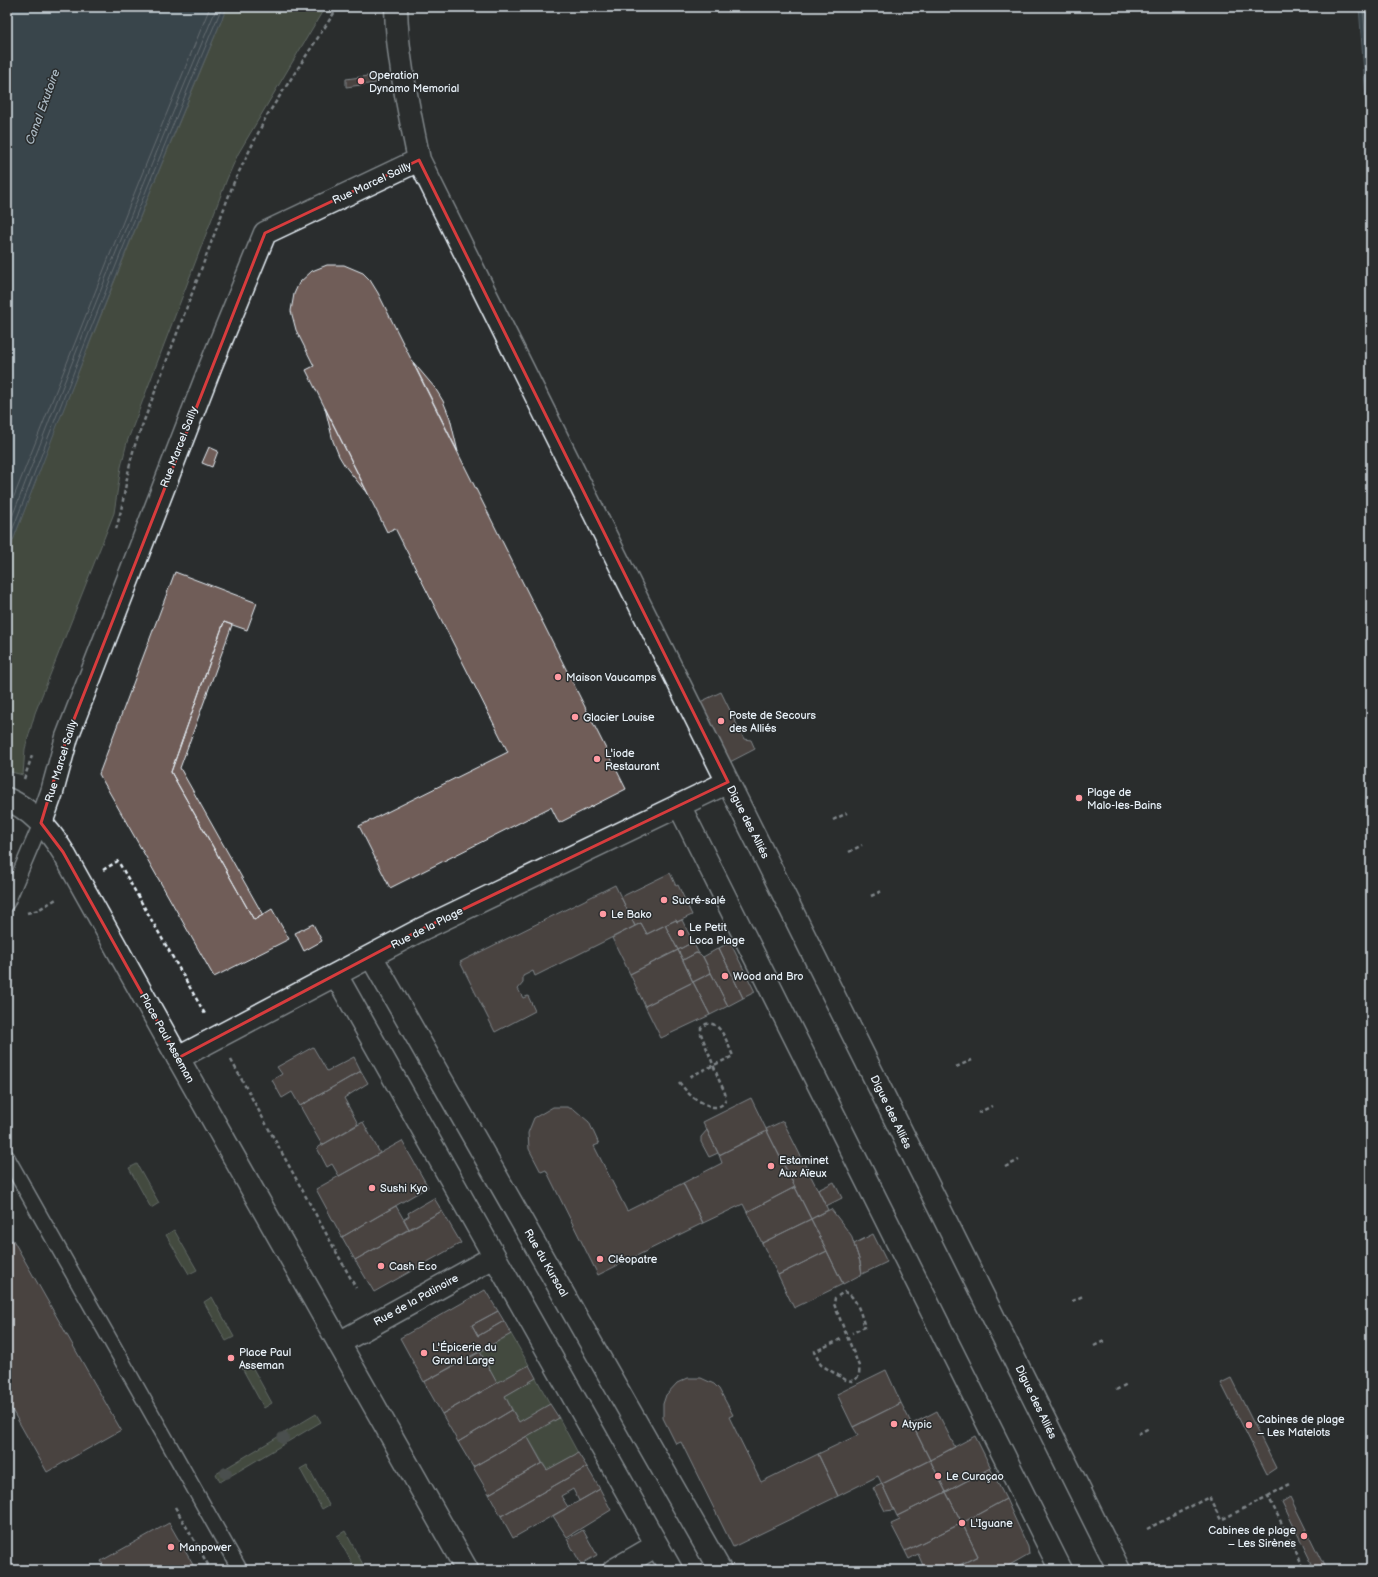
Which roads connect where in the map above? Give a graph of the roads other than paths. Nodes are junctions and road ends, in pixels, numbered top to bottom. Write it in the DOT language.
graph roads {
  1 [pos="396,7"];
  2 [pos="419,160"];
  3 [pos="728,782"];
  4 [pos="11,801"];
  5 [pos="679,805"];
  6 [pos="41,823"];
  7 [pos="7,903"];
  8 [pos="371,956"];
  9 [pos="336,975"];
  10 [pos="178,1058"];
  11 [pos="7,1157"];
  12 [pos="494,1257"];
  13 [pos="339,1343"];
  14 [pos="657,1545"];
  15 [pos="1056,1568"];
  16 [pos="240,1570"];
  17 [pos="467,1570"];
  18 [pos="614,1570"];
  19 [pos="671,1570"];
  20 [pos="720,1570"];
  21 [pos="1119,1570"];
  1 -- 2 [label="street"];
  2 -- 3 [label="street"];
  2 -- 6 [label="street, Rue Marcel Sailly"];
  3 -- 5 [label="street, Digue des Alliés"];
  3 -- 21 [label="street, Digue des Alliés"];
  4 -- 6 [label="street, Place Paul Asseman"];
  5 -- 8 [label="street, Rue de la Plage"];
  5 -- 15 [label="street"];
  6 -- 7 [label="lane"];
  6 -- 10 [label="street, Place Paul Asseman"];
  8 -- 9 [label="street, Rue de la Plage"];
  8 -- 20 [label="street, Rue du Kursaal"];
  9 -- 10 [label="street, Rue de la Plage"];
  9 -- 12 [label="street"];
  10 -- 13 [label="street, Place Paul Asseman"];
  11 -- 16 [label="lane"];
  12 -- 13 [label="street, Rue de la Patinoire"];
  12 -- 14 [label="street"];
  13 -- 17 [label="street, Place Paul Asseman"];
  14 -- 18 [label="street"];
  14 -- 19 [label="street"];
}
